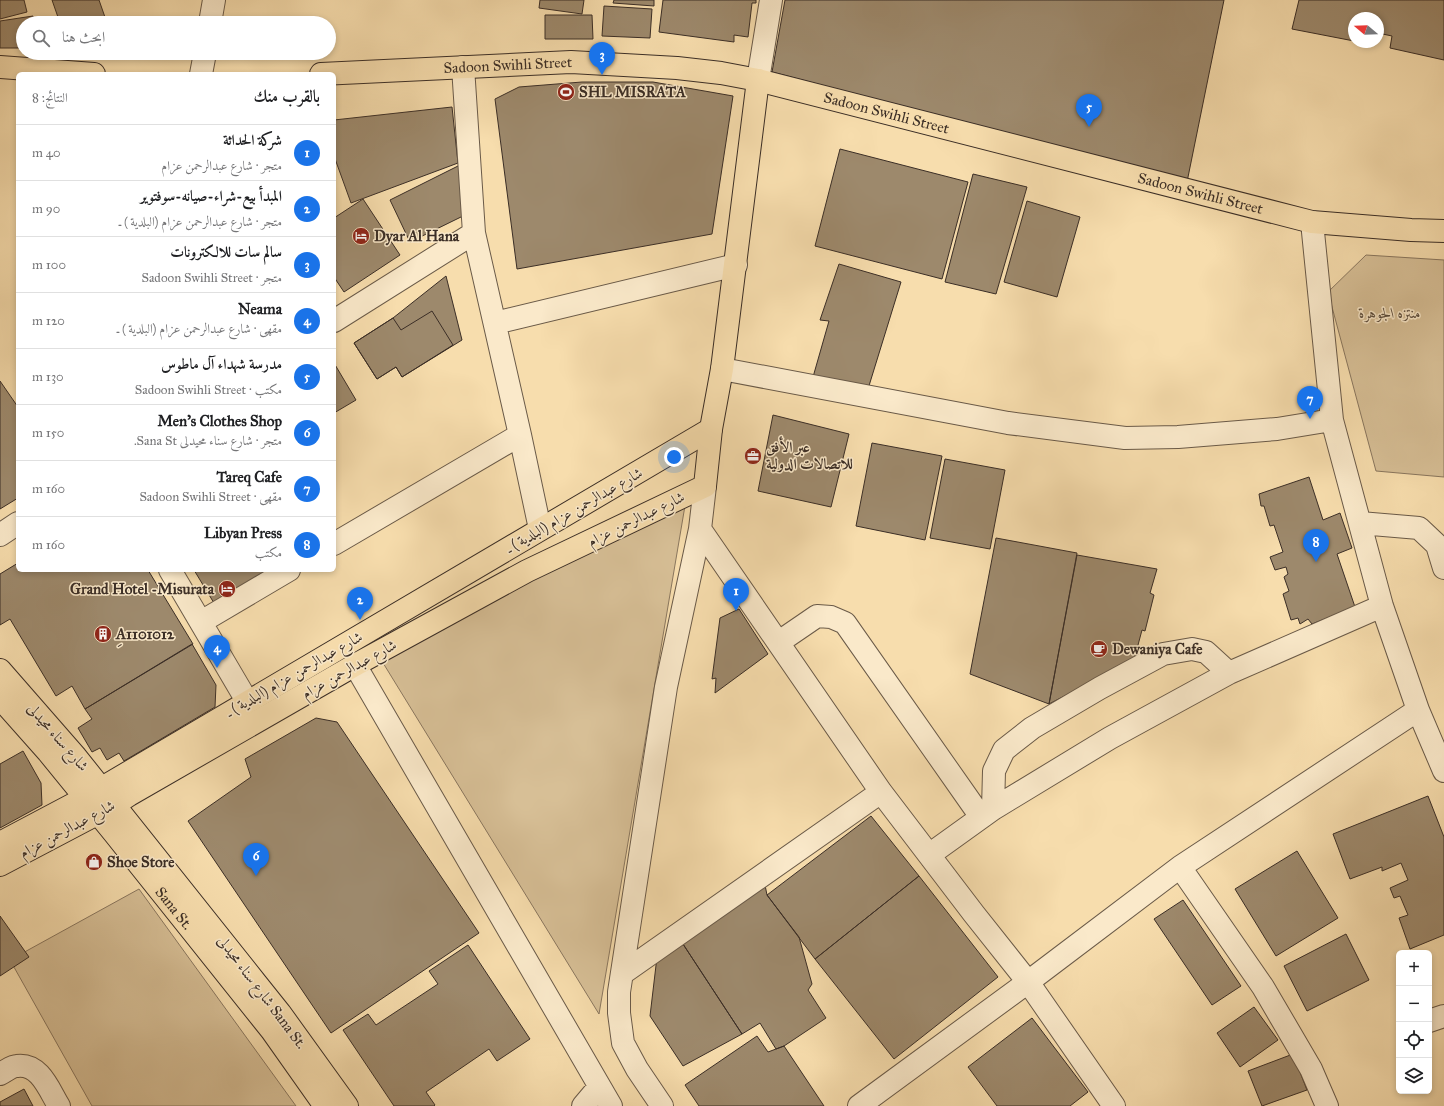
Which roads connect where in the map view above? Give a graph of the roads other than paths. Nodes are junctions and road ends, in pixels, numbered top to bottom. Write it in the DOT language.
graph roads {
  1 [pos="214,0"];
  2 [pos="770,0"];
  3 [pos="211,16"];
  4 [pos="204,60"];
  5 [pos="0,67"];
  6 [pos="463,67"];
  7 [pos="56,72"];
  8 [pos="201,72"];
  9 [pos="336,73"];
  10 [pos="758,80"];
  11 [pos="1312,222"];
  12 [pos="1444,231"];
  13 [pos="474,233"];
  14 [pos="736,265"];
  15 [pos="336,320"];
  16 [pos="495,323"];
  17 [pos="722,369"];
  18 [pos="1332,420"];
  19 [pos="711,429"];
  20 [pos="520,435"];
  21 [pos="705,486"];
  22 [pos="1360,523"];
  23 [pos="16,524"];
  24 [pos="540,529"];
  25 [pos="700,529"];
  26 [pos="0,535"];
  27 [pos="336,543"];
  28 [pos="1444,568"];
  29 [pos="171,572"];
  30 [pos="284,572"];
  31 [pos="1382,606"];
  32 [pos="201,622"];
  33 [pos="779,642"];
  34 [pos="355,665"];
  35 [pos="0,670"];
  36 [pos="1229,673"];
  37 [pos="0,698"];
  38 [pos="247,701"];
  39 [pos="1418,710"];
  40 [pos="1443,765"];
  41 [pos="881,792"];
  42 [pos="100,801"];
  43 [pos="987,813"];
  44 [pos="0,843"];
  45 [pos="929,855"];
  46 [pos="0,865"];
  47 [pos="1180,867"];
  48 [pos="623,973"];
  49 [pos="1028,982"];
  50 [pos="1444,1016"];
  51 [pos="1432,1020"];
  52 [pos="0,1074"];
  53 [pos="599,1087"];
  54 [pos="59,1106"];
  55 [pos="325,1106"];
  56 [pos="347,1106"];
  57 [pos="583,1106"];
  58 [pos="611,1106"];
  59 [pos="662,1106"];
  60 [pos="859,1106"];
  61 [pos="1114,1106"];
  62 [pos="1327,1106"];
  1 -- 3 [label="street"];
  2 -- 10 [label="street"];
  4 -- 8 [label="street"];
  5 -- 7 [label="main road"];
  6 -- 9 [label="main road, Sadoon Swihli Street"];
  6 -- 10 [label="main road, Sadoon Swihli Street"];
  6 -- 13 [label="street"];
  10 -- 11 [label="main road, Sadoon Swihli Street"];
  10 -- 14 [label="main road"];
  11 -- 12 [label="main road, Sadoon Swihli Street"];
  11 -- 18 [label="street"];
  13 -- 15 [label="street"];
  13 -- 16 [label="street"];
  14 -- 16 [label="street"];
  14 -- 17 [label="main road"];
  16 -- 20 [label="street"];
  17 -- 18 [label="street"];
  17 -- 19 [label="main road"];
  18 -- 22 [label="street"];
  19 -- 21 [label="main road"];
  19 -- 24 [label="main road, شارع عبدالرحمن عزام (البلدية ) ـ"];
  20 -- 24 [label="street"];
  20 -- 27 [label="street"];
  21 -- 25 [label="street"];
  21 -- 34 [label="main road, شارع عبدالرحمن عزام"];
  22 -- 28 [label="street"];
  22 -- 31 [label="street"];
  23 -- 26 [label="street"];
  24 -- 38 [label="main road, شارع عبدالرحمن عزام (البلدية ) ـ"];
  25 -- 33 [label="street"];
  25 -- 48 [label="street"];
  29 -- 32 [label="street"];
  30 -- 32 [label="street"];
  31 -- 36 [label="street"];
  31 -- 39 [label="street"];
  32 -- 38 [label="street"];
  33 -- 41 [label="street"];
  33 -- 43 [label="street"];
  34 -- 42 [label="main road, شارع عبدالرحمن عزام"];
  34 -- 53 [label="street"];
  35 -- 42 [label="main road, شارع سناء محيدلى"];
  36 -- 43 [label="street"];
  36 -- 43 [label="street"];
  37 -- 42 [label="main road, Sana St."];
  38 -- 42 [label="main road, شارع عبدالرحمن عزام (البلدية ) ـ"];
  39 -- 40 [label="street"];
  39 -- 47 [label="street"];
  41 -- 45 [label="street"];
  41 -- 48 [label="street"];
  42 -- 44 [label="main road, شارع عبدالرحمن عزام (البلدية ) ـ"];
  42 -- 46 [label="main road, شارع عبدالرحمن عزام"];
  42 -- 55 [label="main road, Sana St."];
  42 -- 56 [label="main road, شارع سناء محيدلى Sana St."];
  43 -- 45 [label="street"];
  45 -- 49 [label="street"];
  47 -- 49 [label="street"];
  47 -- 62 [label="street"];
  48 -- 59 [label="street"];
  49 -- 60 [label="street"];
  49 -- 61 [label="street"];
  50 -- 51 [label="street"];
  52 -- 54 [label="street"];
  53 -- 57 [label="street"];
  53 -- 58 [label="street"];
}
